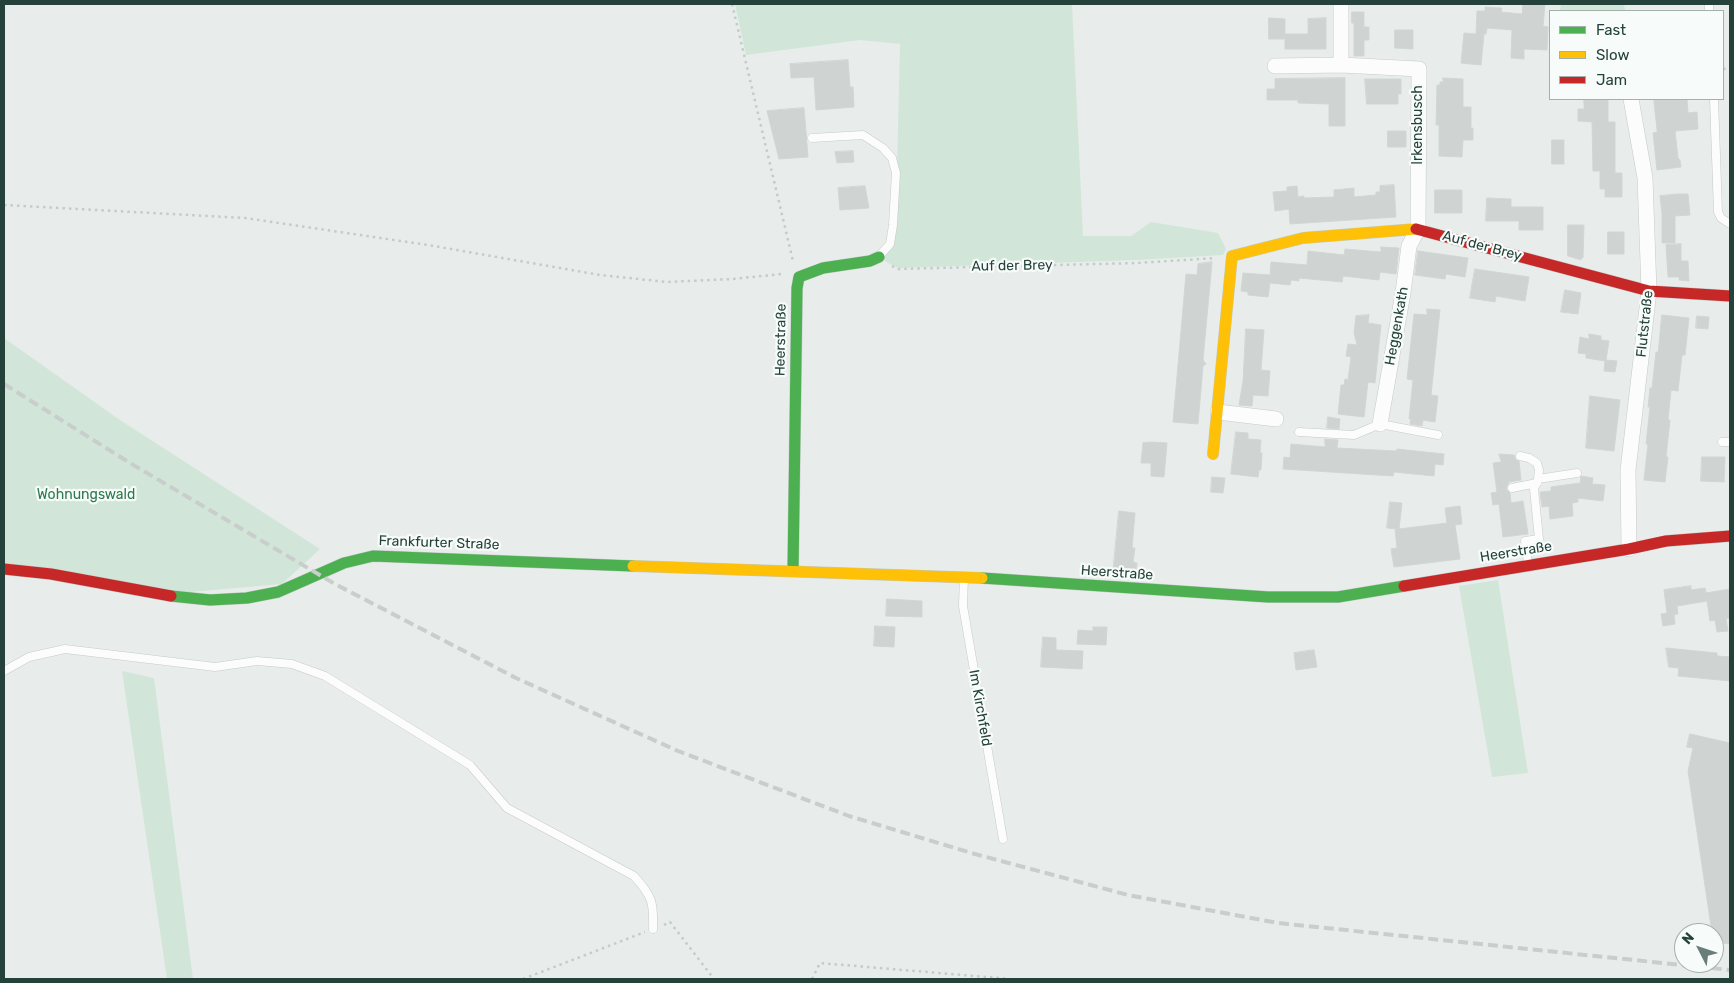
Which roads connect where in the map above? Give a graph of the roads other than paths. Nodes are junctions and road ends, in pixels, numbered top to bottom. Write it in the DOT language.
graph roads {
  1 [pos="1341,4"];
  2 [pos="1342,65"];
  3 [pos="1275,66"];
  4 [pos="1631,100"];
  5 [pos="1714,100"];
  6 [pos="812,138"];
  7 [pos="1730,224"];
  8 [pos="1418,229"];
  9 [pos="879,257"];
  10 [pos="1649,291"];
  11 [pos="1730,296"];
  12 [pos="1218,412"];
  13 [pos="1276,419"];
  14 [pos="1380,424"];
  15 [pos="1299,432"];
  16 [pos="1438,435"];
  17 [pos="1213,454"];
  18 [pos="1520,456"];
  19 [pos="1577,473"];
  20 [pos="1537,481"];
  21 [pos="1512,488"];
  22 [pos="1730,536"];
  23 [pos="1630,549"];
  24 [pos="1528,565"];
  25 [pos="4,570"];
  26 [pos="792,571"];
  27 [pos="964,577"];
  28 [pos="4,671"];
  29 [pos="1003,839"];
  30 [pos="653,929"];
  1 -- 2 [label="street"];
  2 -- 3 [label="street, Irkensbusch"];
  2 -- 8 [label="street, Irkensbusch"];
  4 -- 10 [label="street, Flutstraße"];
  5 -- 7 [label="lane"];
  6 -- 9 [label="lane"];
  8 -- 10 [label="main road, Auf der Brey"];
  8 -- 12 [label="main road, Auf der Brey"];
  8 -- 14 [label="street, Heggenkath"];
  9 -- 26 [label="main road, Heerstraße"];
  10 -- 11 [label="main road, Auf der Brey"];
  10 -- 23 [label="street, Flutstraße"];
  12 -- 13 [label="street"];
  12 -- 17 [label="main road"];
  14 -- 15 [label="lane"];
  14 -- 16 [label="lane"];
  18 -- 20 [label="lane"];
  19 -- 20 [label="lane"];
  20 -- 21 [label="lane"];
  20 -- 24 [label="lane"];
  22 -- 23 [label="main road, Heerstraße"];
  23 -- 24 [label="main road, Heerstraße"];
  24 -- 27 [label="main road, Heerstraße"];
  25 -- 26 [label="main road, Frankfurter Straße"];
  26 -- 27 [label="main road, Heerstraße"];
  27 -- 29 [label="lane, Im Kirchfeld"];
  28 -- 30 [label="lane"];
}
